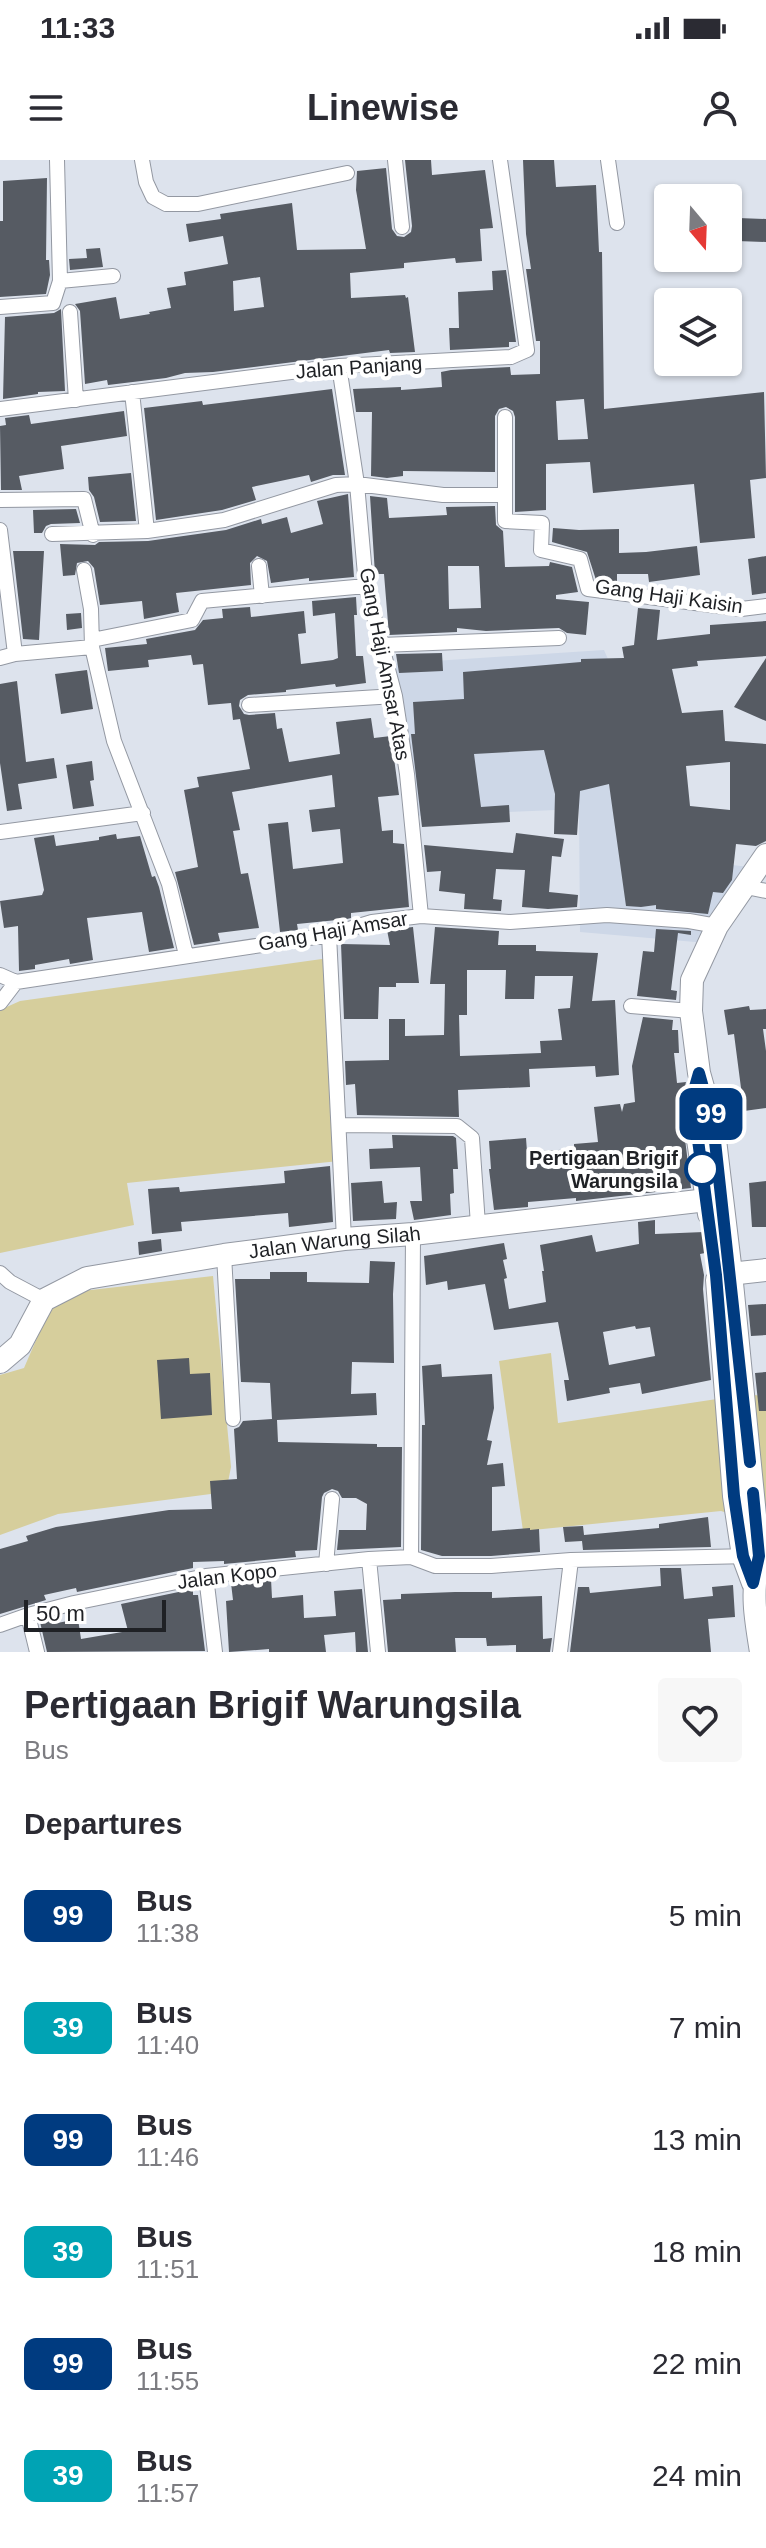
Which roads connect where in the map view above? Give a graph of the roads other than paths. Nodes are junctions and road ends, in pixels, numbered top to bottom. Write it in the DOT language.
graph roads {
  1 [pos="57,160"];
  2 [pos="142,160"];
  3 [pos="395,160"];
  4 [pos="500,160"];
  5 [pos="608,160"];
  6 [pos="347,173"];
  7 [pos="617,223"];
  8 [pos="402,227"];
  9 [pos="113,276"];
  10 [pos="60,281"];
  11 [pos="0,307"];
  12 [pos="70,312"];
  13 [pos="339,366"];
  14 [pos="132,392"];
  15 [pos="76,400"];
  16 [pos="0,409"];
  17 [pos="505,417"];
  18 [pos="357,484"];
  19 [pos="504,495"];
  20 [pos="0,500"];
  21 [pos="0,530"];
  22 [pos="147,531"];
  23 [pos="52,534"];
  24 [pos="93,535"];
  25 [pos="259,566"];
  26 [pos="84,570"];
  27 [pos="366,586"];
  28 [pos="262,596"];
  29 [pos="766,606"];
  30 [pos="559,638"];
  31 [pos="90,644"];
  32 [pos="381,645"];
  33 [pos="15,654"];
  34 [pos="0,658"];
  35 [pos="395,696"];
  36 [pos="249,705"];
  37 [pos="143,813"];
  38 [pos="0,832"];
  39 [pos="766,855"];
  40 [pos="756,889"];
  41 [pos="421,916"];
  42 [pos="717,926"];
  43 [pos="329,935"];
  44 [pos="186,955"];
  45 [pos="0,975"];
  46 [pos="16,982"];
  47 [pos="0,1003"];
  48 [pos="631,1006"];
  49 [pos="691,1011"];
  50 [pos="699,1073"];
  51 [pos="339,1125"];
  52 [pos="707,1200"];
  53 [pos="478,1225"];
  54 [pos="413,1234"];
  55 [pos="344,1239"];
  56 [pos="224,1255"];
  57 [pos="766,1270"];
  58 [pos="0,1273"];
  59 [pos="724,1274"];
  60 [pos="44,1300"];
  61 [pos="0,1362"];
  62 [pos="233,1419"];
  63 [pos="332,1499"];
  64 [pos="751,1556"];
  65 [pos="411,1557"];
  66 [pos="369,1559"];
  67 [pos="571,1560"];
  68 [pos="326,1564"];
  69 [pos="206,1576"];
  70 [pos="760,1582"];
  71 [pos="28,1615"];
  72 [pos="0,1625"];
  73 [pos="37,1652"];
  74 [pos="215,1652"];
  75 [pos="378,1652"];
  76 [pos="560,1652"];
  77 [pos="761,1652"];
  1 -- 10 [label="street"];
  2 -- 6 [label="street"];
  3 -- 8 [label="street"];
  4 -- 13 [label="street, Jalan Panjang"];
  5 -- 7 [label="street"];
  9 -- 10 [label="street"];
  10 -- 11 [label="street"];
  12 -- 15 [label="street"];
  13 -- 14 [label="street, Jalan Panjang"];
  13 -- 18 [label="street, Gang Haji Amsar Atas"];
  14 -- 15 [label="street, Jalan Panjang"];
  14 -- 22 [label="street"];
  15 -- 16 [label="street, Jalan Panjang"];
  17 -- 19 [label="street, Gang Haji Kaisin"];
  18 -- 19 [label="street"];
  18 -- 22 [label="street"];
  18 -- 27 [label="street, Gang Haji Amsar Atas"];
  19 -- 29 [label="street, Gang Haji Kaisin"];
  20 -- 24 [label="street"];
  21 -- 33 [label="street"];
  22 -- 24 [label="street"];
  23 -- 24 [label="street"];
  25 -- 28 [label="street"];
  26 -- 31 [label="street"];
  27 -- 28 [label="street"];
  27 -- 32 [label="street, Gang Haji Amsar Atas"];
  28 -- 31 [label="street"];
  30 -- 32 [label="street"];
  31 -- 33 [label="street"];
  31 -- 37 [label="street"];
  32 -- 35 [label="street, Gang Haji Amsar Atas"];
  33 -- 34 [label="street"];
  35 -- 36 [label="street"];
  35 -- 41 [label="street, Gang Haji Amsar Atas"];
  37 -- 38 [label="street"];
  37 -- 44 [label="street"];
  39 -- 40 [label="main road"];
  40 -- 42 [label="main road"];
  41 -- 42 [label="street, Gang Haji Amsar"];
  41 -- 43 [label="street, Gang Haji Amsar"];
  42 -- 49 [label="main road"];
  43 -- 44 [label="street, Gang Haji Amsar"];
  43 -- 51 [label="street"];
  44 -- 46 [label="street, Gang Haji Amsar"];
  45 -- 46 [label="street"];
  46 -- 47 [label="street"];
  48 -- 49 [label="street"];
  49 -- 50 [label="main road"];
  50 -- 52 [label="main road"];
  50 -- 59 [label="main road"];
  51 -- 53 [label="street"];
  51 -- 55 [label="street"];
  52 -- 53 [label="main road, Jalan Warung Silah"];
  52 -- 59 [label="main road"];
  53 -- 54 [label="main road, Jalan Warung Silah"];
  54 -- 55 [label="main road, Jalan Warung Silah"];
  54 -- 65 [label="street"];
  55 -- 56 [label="main road, Jalan Warung Silah"];
  56 -- 60 [label="main road, Jalan Warung Silah"];
  56 -- 62 [label="street"];
  57 -- 59 [label="main road"];
  58 -- 60 [label="street"];
  59 -- 64 [label="main road"];
  60 -- 61 [label="main road"];
  63 -- 68 [label="street"];
  64 -- 67 [label="street, Jalan Kopo"];
  64 -- 70 [label="main road"];
  65 -- 66 [label="street, Jalan Kopo"];
  65 -- 67 [label="street, Jalan Kopo"];
  66 -- 68 [label="street, Jalan Kopo"];
  66 -- 75 [label="street"];
  67 -- 76 [label="street"];
  68 -- 69 [label="street, Jalan Kopo"];
  69 -- 71 [label="street, Jalan Kopo"];
  69 -- 74 [label="street"];
  70 -- 77 [label="main road"];
  71 -- 72 [label="street, Jalan Kopo"];
  71 -- 73 [label="street"];
}
